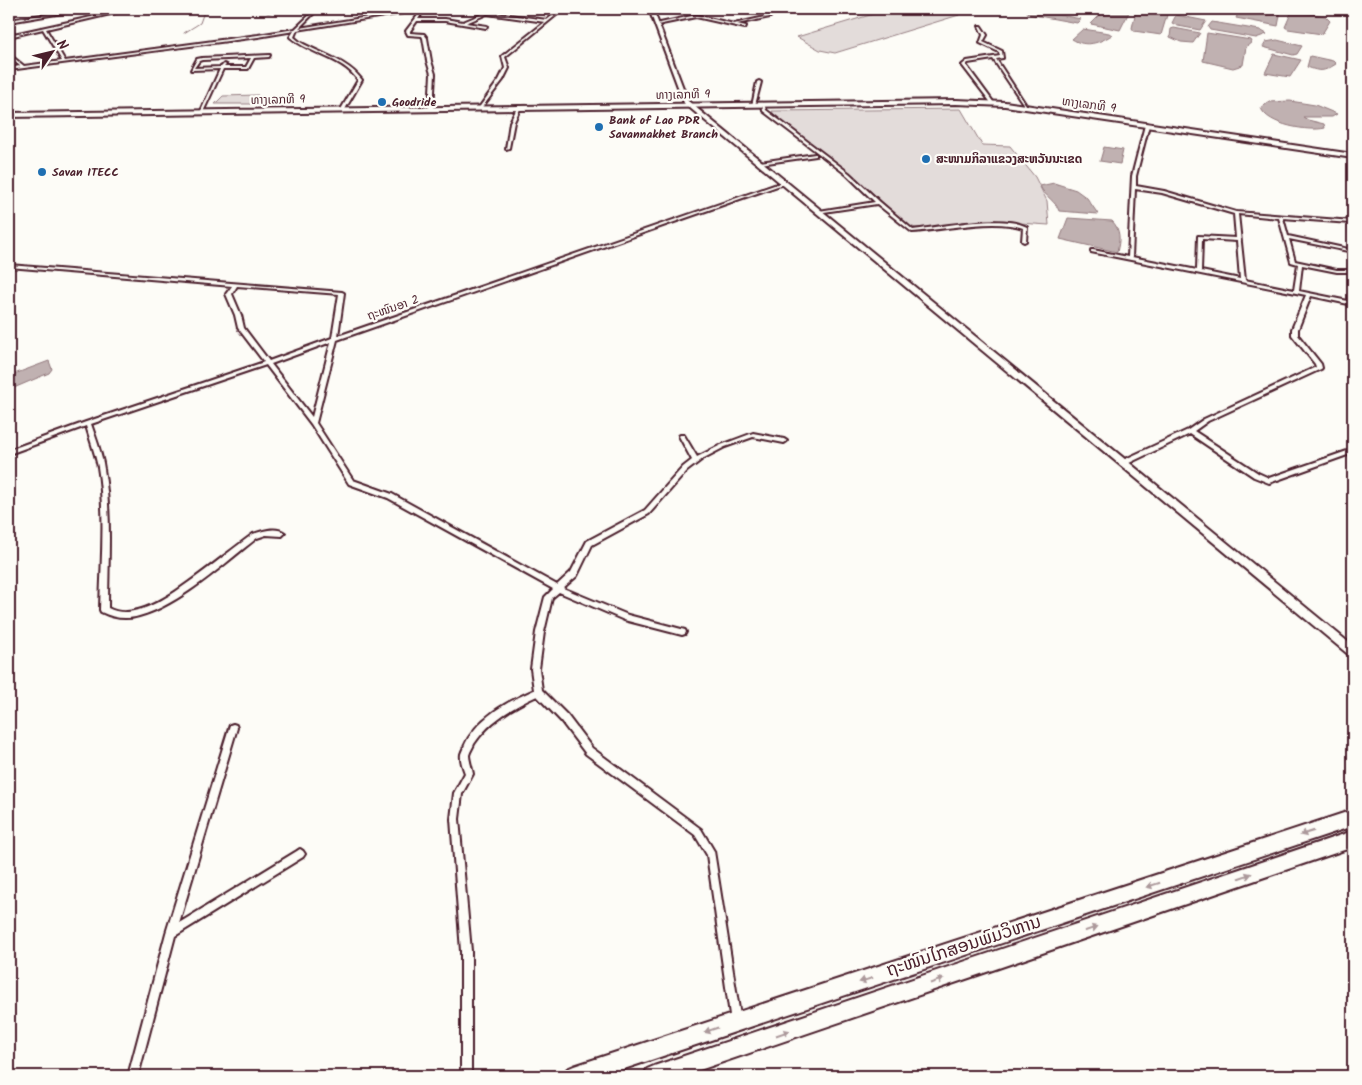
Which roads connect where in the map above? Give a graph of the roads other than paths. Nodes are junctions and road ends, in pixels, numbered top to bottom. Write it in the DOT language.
graph roads {
  1 [pos="30,9"];
  2 [pos="51,9"];
  3 [pos="85,9"];
  4 [pos="91,9"];
  5 [pos="131,9"];
  6 [pos="274,9"];
  7 [pos="317,9"];
  8 [pos="424,9"];
  9 [pos="558,9"];
  10 [pos="651,9"];
  11 [pos="818,9"];
  12 [pos="268,10"];
  13 [pos="822,12"];
  14 [pos="51,14"];
  15 [pos="96,16"];
  16 [pos="34,17"];
  17 [pos="769,17"];
  18 [pos="417,20"];
  19 [pos="9,21"];
  20 [pos="548,21"];
  21 [pos="463,23"];
  22 [pos="657,24"];
  23 [pos="734,24"];
  24 [pos="486,27"];
  25 [pos="745,27"];
  26 [pos="980,27"];
  27 [pos="44,28"];
  28 [pos="296,30"];
  29 [pos="9,36"];
  30 [pos="9,55"];
  31 [pos="269,56"];
  32 [pos="253,57"];
  33 [pos="228,58"];
  34 [pos="994,58"];
  35 [pos="64,62"];
  36 [pos="23,67"];
  37 [pos="223,68"];
  38 [pos="9,69"];
  39 [pos="759,82"];
  40 [pos="992,103"];
  41 [pos="753,105"];
  42 [pos="763,105"];
  43 [pos="691,106"];
  44 [pos="1027,107"];
  45 [pos="480,109"];
  46 [pos="518,109"];
  47 [pos="431,110"];
  48 [pos="342,111"];
  49 [pos="201,112"];
  50 [pos="9,115"];
  51 [pos="1147,125"];
  52 [pos="507,148"];
  53 [pos="815,155"];
  54 [pos="1353,156"];
  55 [pos="760,163"];
  56 [pos="784,183"];
  57 [pos="1134,187"];
  58 [pos="878,203"];
  59 [pos="819,212"];
  60 [pos="1236,213"];
  61 [pos="1281,217"];
  62 [pos="1353,222"];
  63 [pos="1353,237"];
  64 [pos="1286,238"];
  65 [pos="1239,240"];
  66 [pos="1024,241"];
  67 [pos="1093,251"];
  68 [pos="1353,251"];
  69 [pos="1130,258"];
  70 [pos="1300,264"];
  71 [pos="9,266"];
  72 [pos="1353,271"];
  73 [pos="1199,272"];
  74 [pos="1243,281"];
  75 [pos="236,284"];
  76 [pos="1296,291"];
  77 [pos="1309,294"];
  78 [pos="1353,303"];
  79 [pos="335,339"];
  80 [pos="267,363"];
  81 [pos="88,423"];
  82 [pos="313,423"];
  83 [pos="1190,431"];
  84 [pos="682,436"];
  85 [pos="784,441"];
  86 [pos="1353,451"];
  87 [pos="9,452"];
  88 [pos="696,461"];
  89 [pos="1124,463"];
  90 [pos="282,533"];
  91 [pos="558,588"];
  92 [pos="682,632"];
  93 [pos="1353,652"];
  94 [pos="538,692"];
  95 [pos="233,728"];
  96 [pos="1353,818"];
  97 [pos="1353,839"];
  98 [pos="300,854"];
  99 [pos="171,933"];
  100 [pos="736,1022"];
  101 [pos="133,1076"];
  102 [pos="466,1076"];
  103 [pos="574,1076"];
  104 [pos="654,1076"];
  1 -- 16 [label="street"];
  2 -- 14 [label="street"];
  3 -- 14 [label="street"];
  4 -- 15 [label="street"];
  5 -- 15 [label="street"];
  6 -- 12 [label="street"];
  7 -- 28 [label="street"];
  8 -- 18 [label="street"];
  8 -- 28 [label="street"];
  9 -- 20 [label="street"];
  10 -- 22 [label="street"];
  11 -- 13 [label="street"];
  14 -- 16 [label="street"];
  15 -- 27 [label="street"];
  16 -- 19 [label="street"];
  17 -- 23 [label="street"];
  18 -- 21 [label="street"];
  18 -- 47 [label="street"];
  20 -- 21 [label="street"];
  20 -- 45 [label="street"];
  21 -- 24 [label="street"];
  22 -- 23 [label="street"];
  22 -- 43 [label="street"];
  23 -- 25 [label="street"];
  26 -- 34 [label="street"];
  27 -- 29 [label="street"];
  27 -- 35 [label="street"];
  28 -- 35 [label="street"];
  28 -- 48 [label="street"];
  30 -- 36 [label="street"];
  31 -- 32 [label="street"];
  32 -- 33 [label="street"];
  32 -- 37 [label="street"];
  33 -- 37 [label="street"];
  33 -- 37 [label="street"];
  34 -- 40 [label="street"];
  34 -- 44 [label="street"];
  35 -- 36 [label="street"];
  36 -- 38 [label="street"];
  37 -- 49 [label="street"];
  39 -- 41 [label="street"];
  40 -- 42 [label="main road, ທາງເລກທີ 9"];
  40 -- 44 [label="main road, ທາງເລກທີ 9"];
  41 -- 42 [label="main road, ທາງເລກທີ 9"];
  41 -- 43 [label="main road, ທາງເລກທີ 9"];
  42 -- 58 [label="street"];
  43 -- 46 [label="main road, ທາງເລກທີ 9"];
  43 -- 55 [label="street"];
  44 -- 51 [label="main road, ທາງເລກທີ 9"];
  45 -- 46 [label="main road, ທາງເລກທີ 9"];
  45 -- 47 [label="main road, ທາງເລກທີ 9"];
  46 -- 52 [label="street"];
  47 -- 48 [label="main road, ທາງເລກທີ 9"];
  48 -- 49 [label="main road, ທາງເລກທີ 9"];
  49 -- 50 [label="main road, ທາງເລກທີ 9"];
  51 -- 54 [label="main road, ທາງເລກທີ 9"];
  51 -- 57 [label="street"];
  53 -- 55 [label="street"];
  55 -- 56 [label="street"];
  56 -- 59 [label="street"];
  56 -- 79 [label="street, ຖະໜົນອາ 2"];
  57 -- 60 [label="street"];
  57 -- 69 [label="street"];
  58 -- 59 [label="street"];
  58 -- 66 [label="street"];
  59 -- 89 [label="street"];
  60 -- 61 [label="street"];
  60 -- 65 [label="street"];
  61 -- 62 [label="street"];
  61 -- 64 [label="street"];
  62 -- 63 [label="street"];
  64 -- 68 [label="street"];
  64 -- 70 [label="street"];
  65 -- 73 [label="street"];
  65 -- 74 [label="street"];
  67 -- 69 [label="street"];
  69 -- 73 [label="street"];
  70 -- 72 [label="street"];
  70 -- 76 [label="street"];
  71 -- 75 [label="street"];
  73 -- 74 [label="street"];
  74 -- 76 [label="street"];
  75 -- 79 [label="street"];
  75 -- 80 [label="street"];
  76 -- 77 [label="street"];
  77 -- 78 [label="street"];
  77 -- 83 [label="street"];
  79 -- 80 [label="street, ຖະໜົນອາ 2"];
  79 -- 82 [label="street"];
  80 -- 81 [label="street, ຖະໜົນອາ 2"];
  80 -- 82 [label="street"];
  81 -- 87 [label="street, ຖະໜົນອາ 2"];
  81 -- 90 [label="street"];
  82 -- 91 [label="street"];
  83 -- 86 [label="street"];
  83 -- 89 [label="street"];
  84 -- 88 [label="street"];
  85 -- 88 [label="street"];
  88 -- 91 [label="street"];
  89 -- 93 [label="street"];
  91 -- 92 [label="street"];
  91 -- 94 [label="street"];
  94 -- 100 [label="street"];
  94 -- 102 [label="street"];
  95 -- 99 [label="street"];
  96 -- 100 [label="highway, ຖະໜົນໄກສອນພົມວິຫານ, one-way"];
  104 -- 97 [label="highway, ຖະໜົນໄກສອນພົມວິຫານ, one-way"];
  98 -- 99 [label="street"];
  99 -- 101 [label="street"];
  100 -- 103 [label="highway, ຖະໜົນໄກສອນພົມວິຫານ, one-way"];
}
